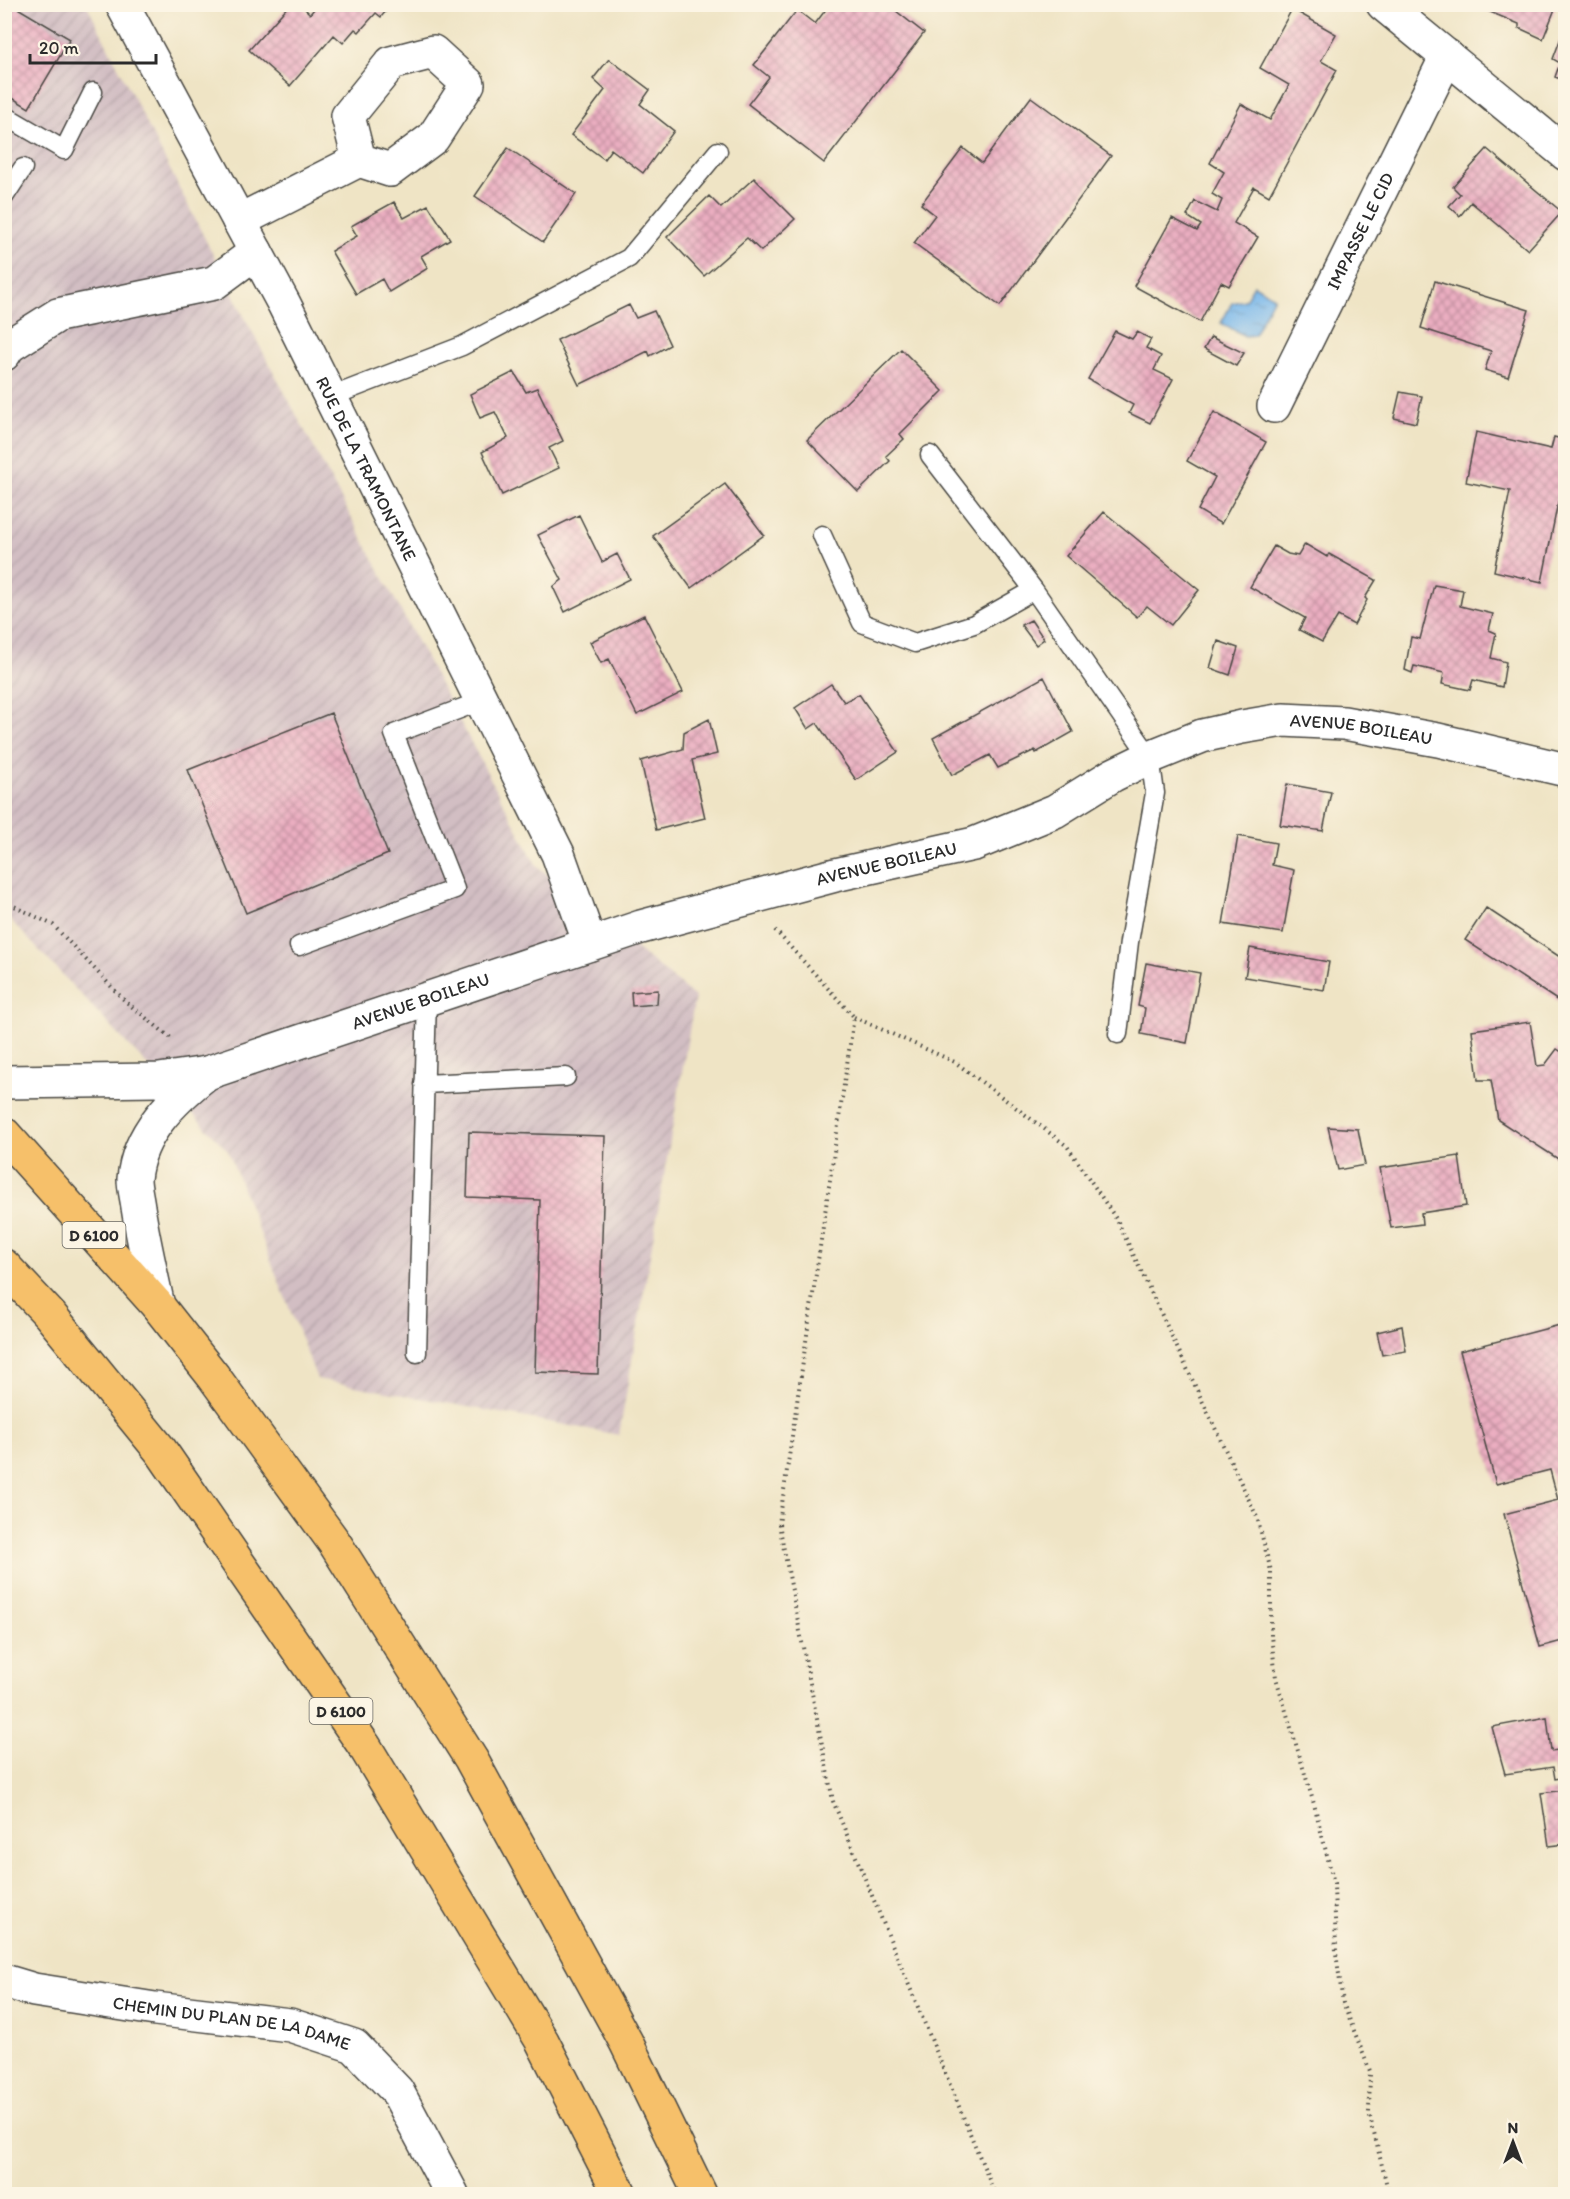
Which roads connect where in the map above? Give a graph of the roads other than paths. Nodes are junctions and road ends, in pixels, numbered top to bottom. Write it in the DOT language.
graph roads {
  1 [pos="122,4"];
  2 [pos="1383,4"];
  3 [pos="1447,56"];
  4 [pos="93,92"];
  5 [pos="4,115"];
  6 [pos="718,151"];
  7 [pos="1566,154"];
  8 [pos="359,160"];
  9 [pos="23,168"];
  10 [pos="4,197"];
  11 [pos="239,221"];
  12 [pos="256,252"];
  13 [pos="4,354"];
  14 [pos="330,397"];
  15 [pos="1274,406"];
  16 [pos="930,455"];
  17 [pos="822,534"];
  18 [pos="1034,590"];
  19 [pos="481,701"];
  20 [pos="1150,757"];
  21 [pos="1566,770"];
  22 [pos="590,944"];
  23 [pos="299,946"];
  24 [pos="427,999"];
  25 [pos="1118,1034"];
  26 [pos="207,1073"];
  27 [pos="566,1077"];
  28 [pos="4,1082"];
  29 [pos="424,1084"];
  30 [pos="4,1134"];
  31 [pos="4,1266"];
  32 [pos="158,1306"];
  33 [pos="417,1353"];
  34 [pos="4,1981"];
  35 [pos="452,2194"];
  36 [pos="620,2194"];
  37 [pos="700,2194"];
  1 -- 11 [label="street, RUE DE LA TRAMONTANE"];
  2 -- 3 [label="street"];
  3 -- 7 [label="street"];
  3 -- 15 [label="street, IMPASSE LE CID"];
  4 -- 5 [label="lane"];
  6 -- 14 [label="lane"];
  8 -- 11 [label="street"];
  9 -- 10 [label="lane"];
  11 -- 12 [label="street, RUE DE LA TRAMONTANE"];
  12 -- 13 [label="street"];
  12 -- 14 [label="street, RUE DE LA TRAMONTANE"];
  14 -- 19 [label="street, RUE DE LA TRAMONTANE"];
  16 -- 18 [label="lane"];
  17 -- 18 [label="lane"];
  18 -- 20 [label="lane"];
  19 -- 22 [label="street, RUE DE LA TRAMONTANE"];
  19 -- 23 [label="lane"];
  20 -- 21 [label="street, AVENUE BOILEAU"];
  20 -- 22 [label="street, AVENUE BOILEAU"];
  20 -- 25 [label="lane"];
  22 -- 24 [label="street, AVENUE BOILEAU"];
  24 -- 26 [label="street, AVENUE BOILEAU"];
  24 -- 29 [label="lane"];
  26 -- 28 [label="street, AVENUE BOILEAU"];
  26 -- 32 [label="street, AVENUE BOILEAU"];
  27 -- 29 [label="lane"];
  29 -- 33 [label="lane"];
  30 -- 32 [label="main road, D 6100"];
  31 -- 36 [label="main road, D 6100"];
  32 -- 37 [label="main road, D 6100"];
  34 -- 35 [label="street, CHEMIN DU PLAN DE LA DAME"];
}
